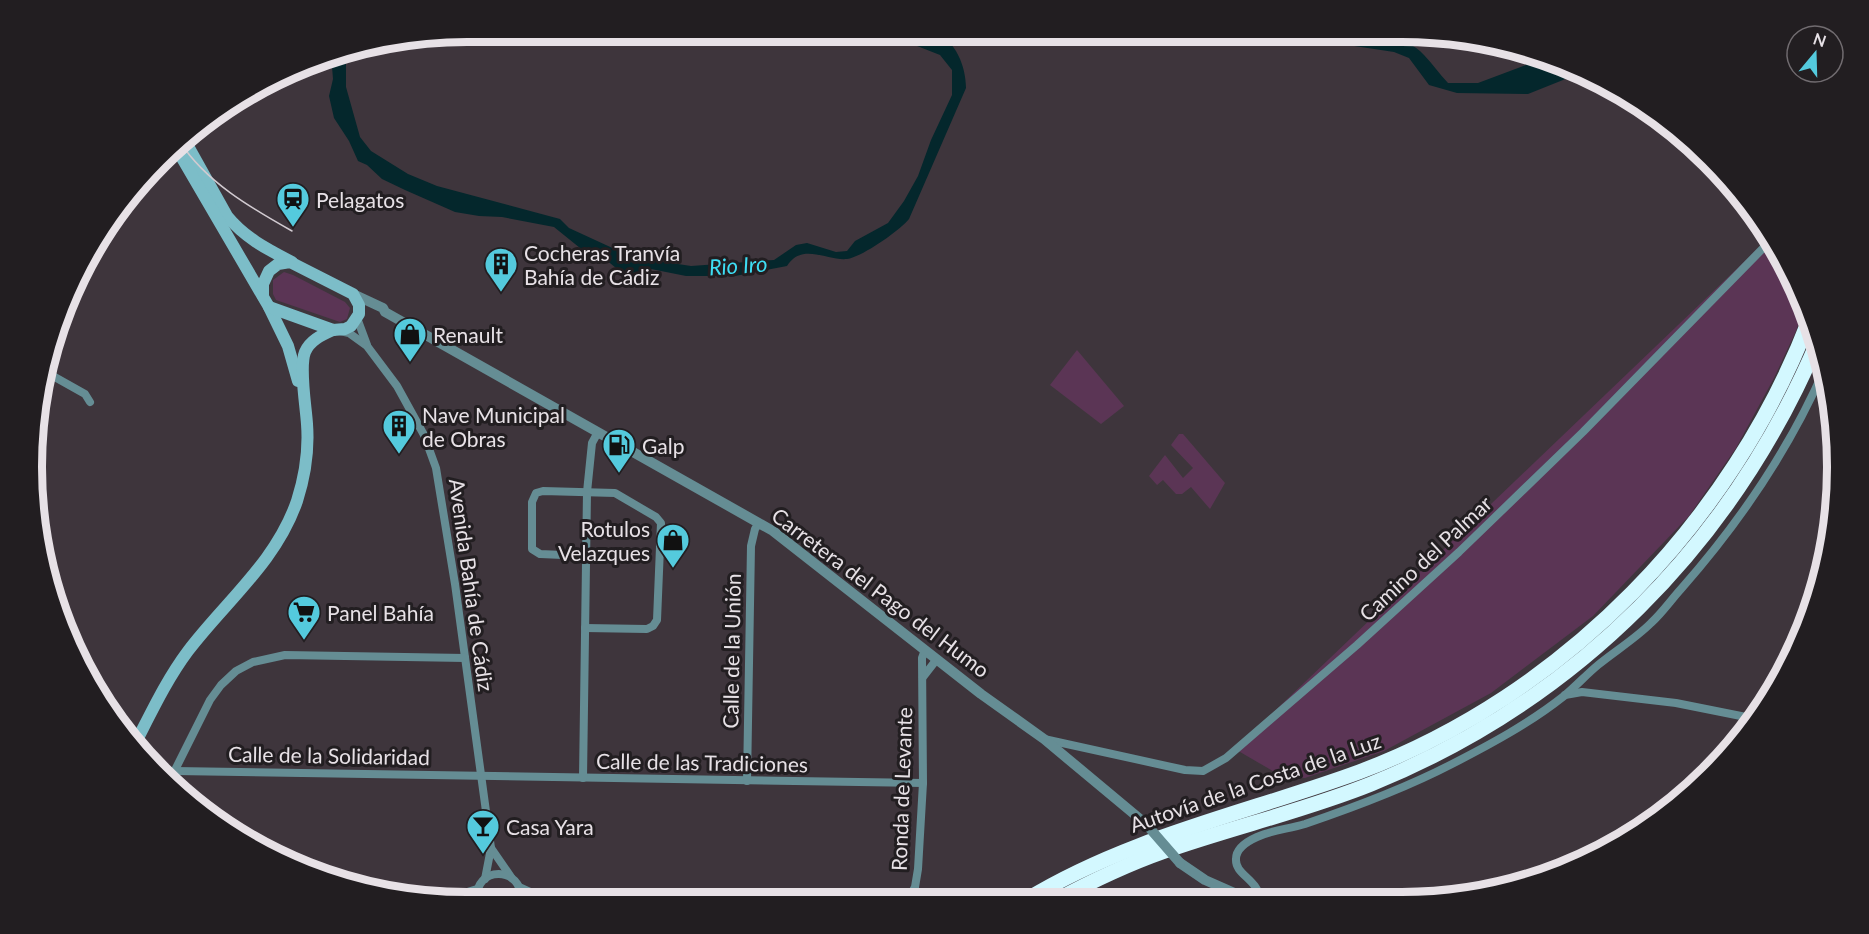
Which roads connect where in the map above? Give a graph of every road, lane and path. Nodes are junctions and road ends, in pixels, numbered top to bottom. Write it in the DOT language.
graph roads {
  1 [pos="187,147"];
  2 [pos="186,148"];
  3 [pos="1765,246"];
  4 [pos="296,264"];
  5 [pos="353,294"];
  6 [pos="266,302"];
  7 [pos="385,312"];
  8 [pos="358,316"];
  9 [pos="336,330"];
  10 [pos="1805,332"];
  11 [pos="368,346"];
  12 [pos="1812,354"];
  13 [pos="52,375"];
  14 [pos="1819,382"];
  15 [pos="305,399"];
  16 [pos="90,402"];
  17 [pos="598,432"];
  18 [pos="587,492"];
  19 [pos="759,523"];
  20 [pos="586,556"];
  21 [pos="585,628"];
  22 [pos="923,654"];
  23 [pos="465,658"];
  24 [pos="934,662"];
  25 [pos="923,677"];
  26 [pos="1565,695"];
  27 [pos="1745,717"];
  28 [pos="139,737"];
  29 [pos="1044,739"];
  30 [pos="175,771"];
  31 [pos="173,774"];
  32 [pos="481,776"];
  33 [pos="583,778"];
  34 [pos="747,781"];
  35 [pos="923,783"];
  36 [pos="491,848"];
  37 [pos="511,878"];
  38 [pos="485,879"];
  39 [pos="519,886"];
  40 [pos="477,890"];
  41 [pos="470,892"];
  42 [pos="520,892"];
  43 [pos="531,892"];
  44 [pos="912,892"];
  45 [pos="1040,892"];
  46 [pos="1073,892"];
  47 [pos="1232,892"];
  48 [pos="1258,892"];
  1 -- 4 [label="main road"];
  2 -- 6 [label="main road"];
  3 -- 29 [label="street, Camino del Palmar"];
  4 -- 5 [label="main road"];
  4 -- 6 [label="main road"];
  5 -- 7 [label="street, Carretera del Pago del Humo"];
  5 -- 8 [label="main road"];
  6 -- 9 [label="main road"];
  6 -- 15 [label="main road"];
  7 -- 8 [label="street"];
  7 -- 17 [label="street, Carretera del Pago del Humo"];
  8 -- 9 [label="main road"];
  8 -- 11 [label="street, Avenida Bahía de Cádiz"];
  9 -- 11 [label="street, Avenida Bahía de Cádiz"];
  9 -- 15 [label="main road"];
  10 -- 45 [label="highway, Autovía de la Costa de la Luz"];
  11 -- 23 [label="street, Avenida Bahía de Cádiz"];
  12 -- 46 [label="highway, Autovía de la Costa de la Luz"];
  13 -- 16 [label="street"];
  14 -- 26 [label="street"];
  15 -- 28 [label="main road"];
  17 -- 18 [label="street"];
  17 -- 19 [label="street, Carretera del Pago del Humo"];
  18 -- 20 [label="street"];
  18 -- 20 [label="street"];
  18 -- 21 [label="street"];
  19 -- 22 [label="street, Carretera del Pago del Humo"];
  19 -- 34 [label="street, Calle de la Unión"];
  20 -- 21 [label="street"];
  21 -- 33 [label="street"];
  22 -- 24 [label="street, Carretera del Pago del Humo"];
  22 -- 25 [label="street, Ronda de Levante"];
  23 -- 30 [label="street"];
  23 -- 32 [label="street, Avenida Bahía de Cádiz"];
  24 -- 25 [label="street, Ronda de Levante"];
  24 -- 29 [label="street, Carretera del Pago del Humo"];
  25 -- 35 [label="street, Ronda de Levante"];
  26 -- 27 [label="street"];
  26 -- 48 [label="street"];
  29 -- 47 [label="street, Carretera del Pago del Humo, bridge"];
  30 -- 31 [label="street"];
  30 -- 32 [label="street, Calle de la Solidaridad"];
  32 -- 33 [label="street, Calle de las Tradiciones"];
  32 -- 36 [label="street, Avenida Bahía de Cádiz"];
  33 -- 34 [label="street, Calle de las Tradiciones"];
  34 -- 35 [label="street, Calle de las Tradiciones"];
  35 -- 44 [label="street, Ronda de Levante"];
  36 -- 37 [label="street, Avenida Bahía de Cádiz"];
  36 -- 38 [label="street, Avenida Bahía de Cádiz"];
  37 -- 38 [label="street"];
  37 -- 39 [label="street, Avenida Bahía de Cádiz"];
  38 -- 40 [label="street"];
  39 -- 42 [label="street"];
  39 -- 43 [label="street, Avenida Bahía de Cádiz"];
  40 -- 41 [label="street"];
}
